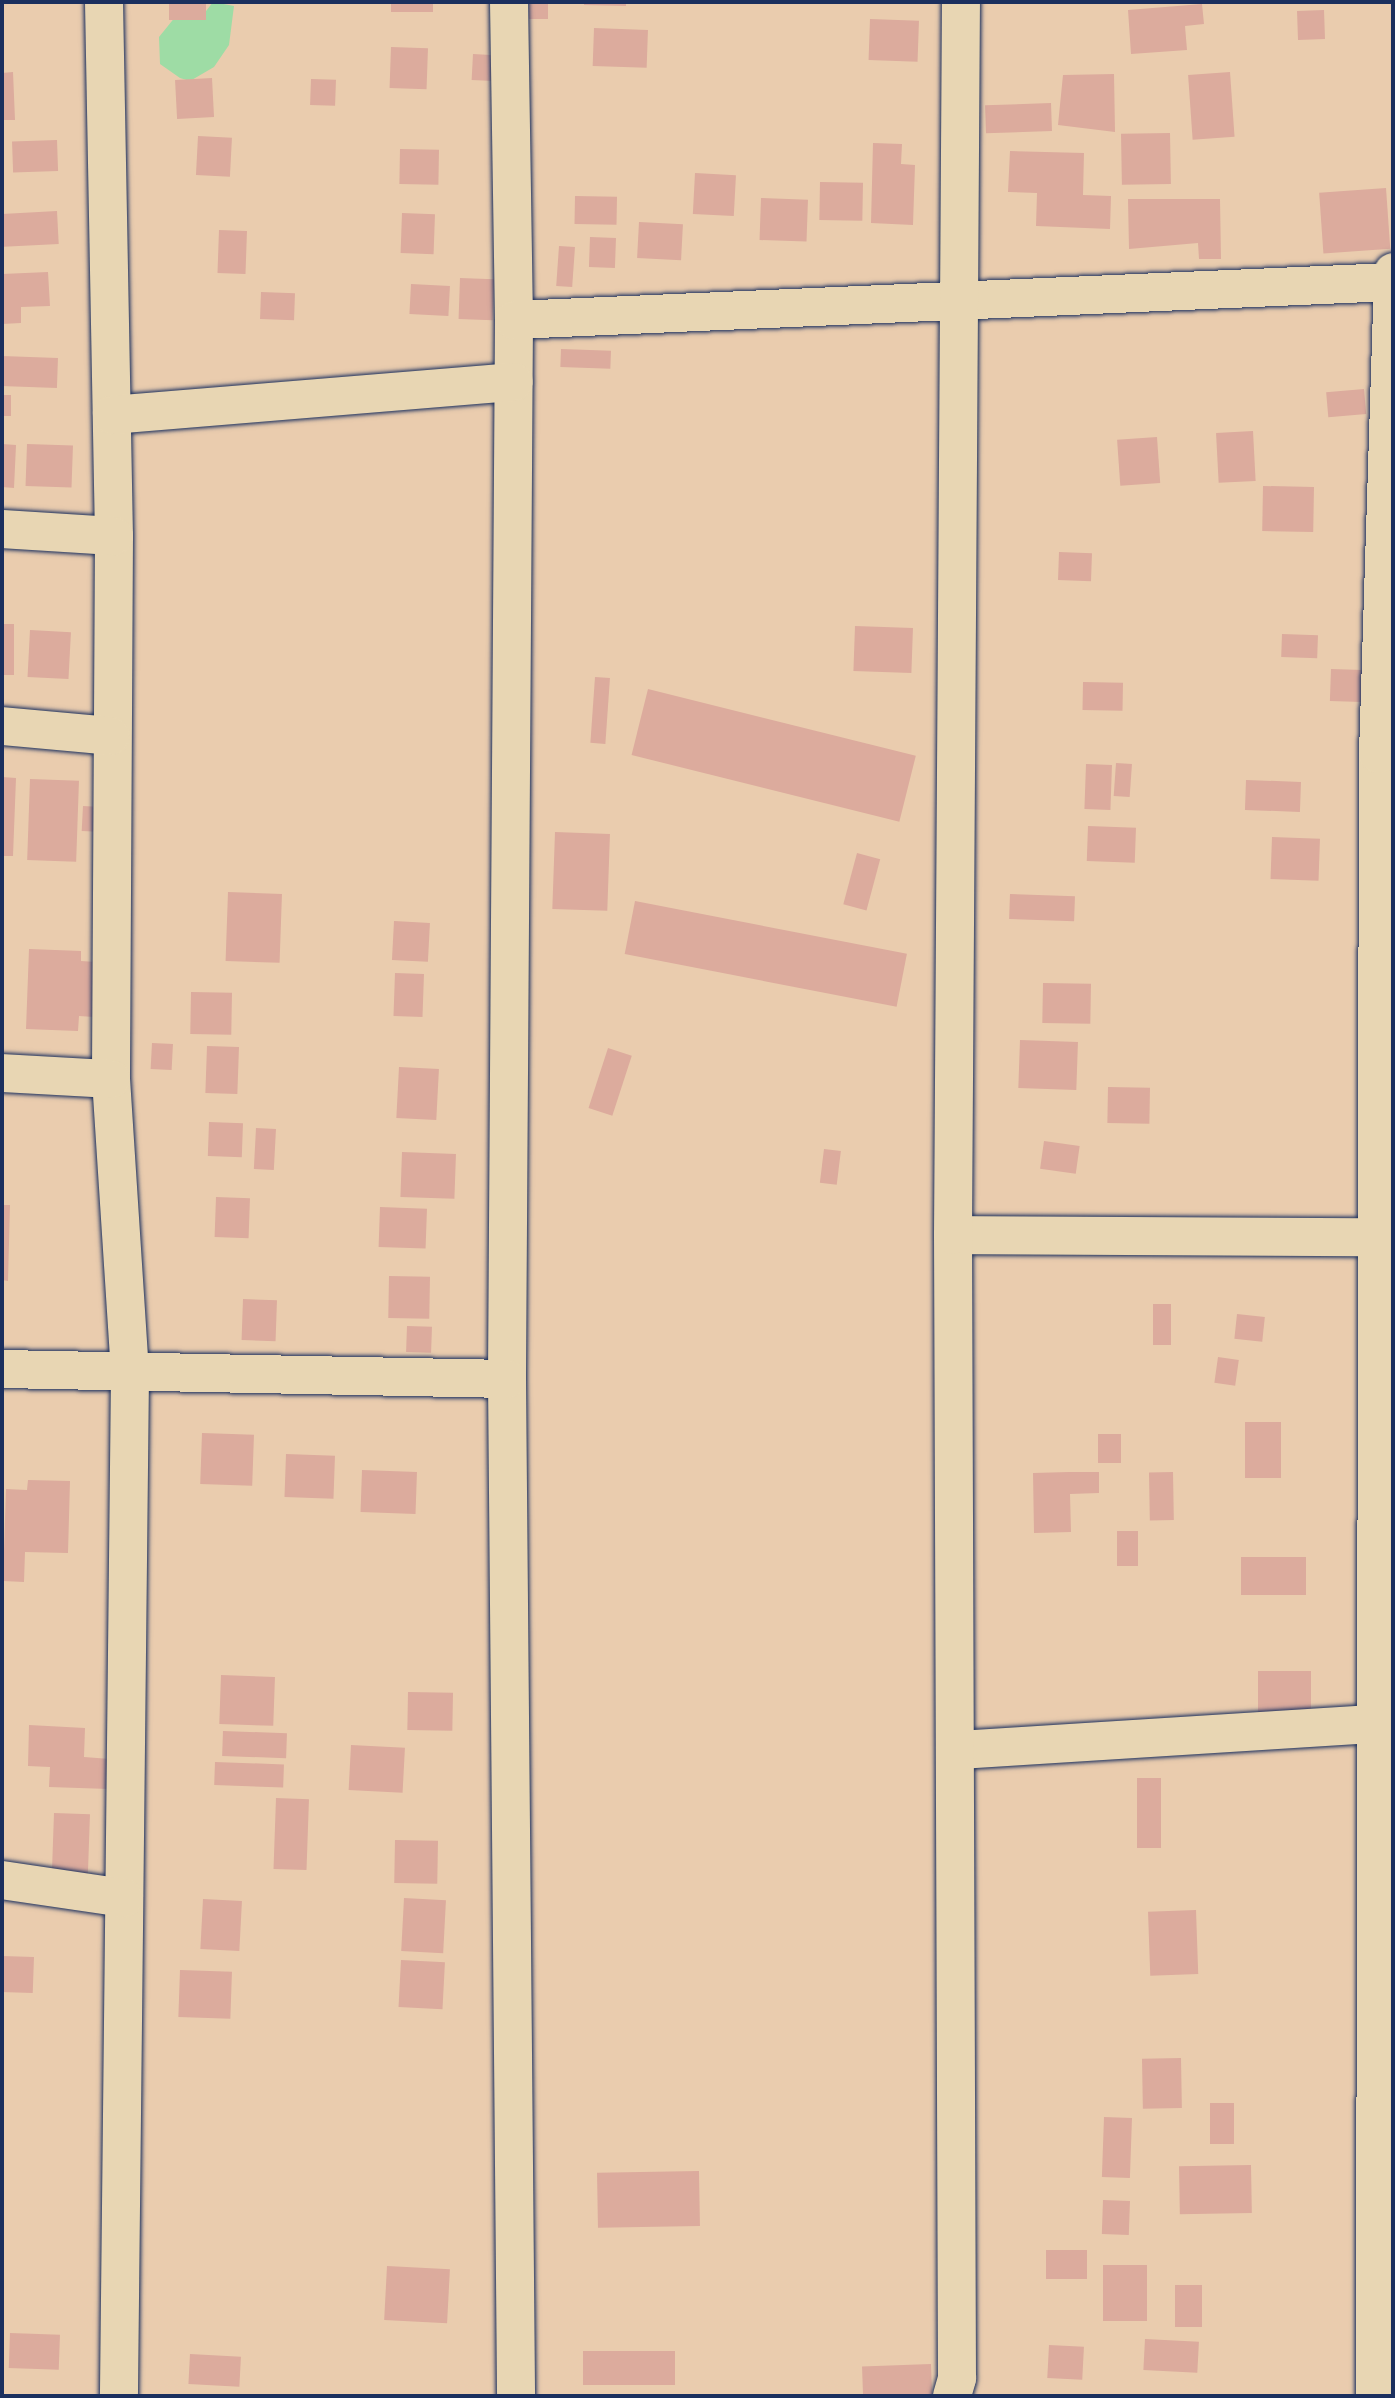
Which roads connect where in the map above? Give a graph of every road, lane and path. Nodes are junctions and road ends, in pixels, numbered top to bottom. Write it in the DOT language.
graph roads {
  1 [pos="104,2"];
  2 [pos="509,2"];
  3 [pos="961,2"];
  4 [pos="1393,272"];
  5 [pos="1393,282"];
  6 [pos="959,302"];
  7 [pos="514,320"];
  8 [pos="514,383"];
  9 [pos="112,415"];
  10 [pos="2,529"];
  11 [pos="114,536"];
  12 [pos="2,726"];
  13 [pos="111,736"];
  14 [pos="2,1073"];
  15 [pos="111,1079"];
  16 [pos="953,1234"];
  17 [pos="1385,1238"];
  18 [pos="2,1369"];
  19 [pos="130,1375"];
  20 [pos="507,1378"];
  21 [pos="1384,1723"];
  22 [pos="958,1750"];
  23 [pos="2,1880"];
  24 [pos="124,1898"];
  25 [pos="119,2396"];
  26 [pos="516,2396"];
  27 [pos="952,2396"];
  28 [pos="1375,2396"];
  1 -- 9 [label="street"];
  2 -- 7 [label="street"];
  3 -- 6 [label="street"];
  4 -- 5 [label="street"];
  5 -- 6 [label="street"];
  5 -- 17 [label="street"];
  6 -- 7 [label="street"];
  6 -- 16 [label="street"];
  7 -- 8 [label="street"];
  8 -- 9 [label="street"];
  8 -- 20 [label="street"];
  9 -- 11 [label="street"];
  10 -- 11 [label="street"];
  11 -- 13 [label="street"];
  12 -- 13 [label="street"];
  13 -- 15 [label="street"];
  14 -- 15 [label="street"];
  15 -- 19 [label="street"];
  16 -- 17 [label="street"];
  16 -- 22 [label="street"];
  17 -- 21 [label="street"];
  18 -- 19 [label="street"];
  19 -- 20 [label="street"];
  19 -- 24 [label="street"];
  20 -- 26 [label="street"];
  21 -- 22 [label="street"];
  21 -- 28 [label="street"];
  22 -- 27 [label="street"];
  23 -- 24 [label="street"];
  24 -- 25 [label="street"];
}
